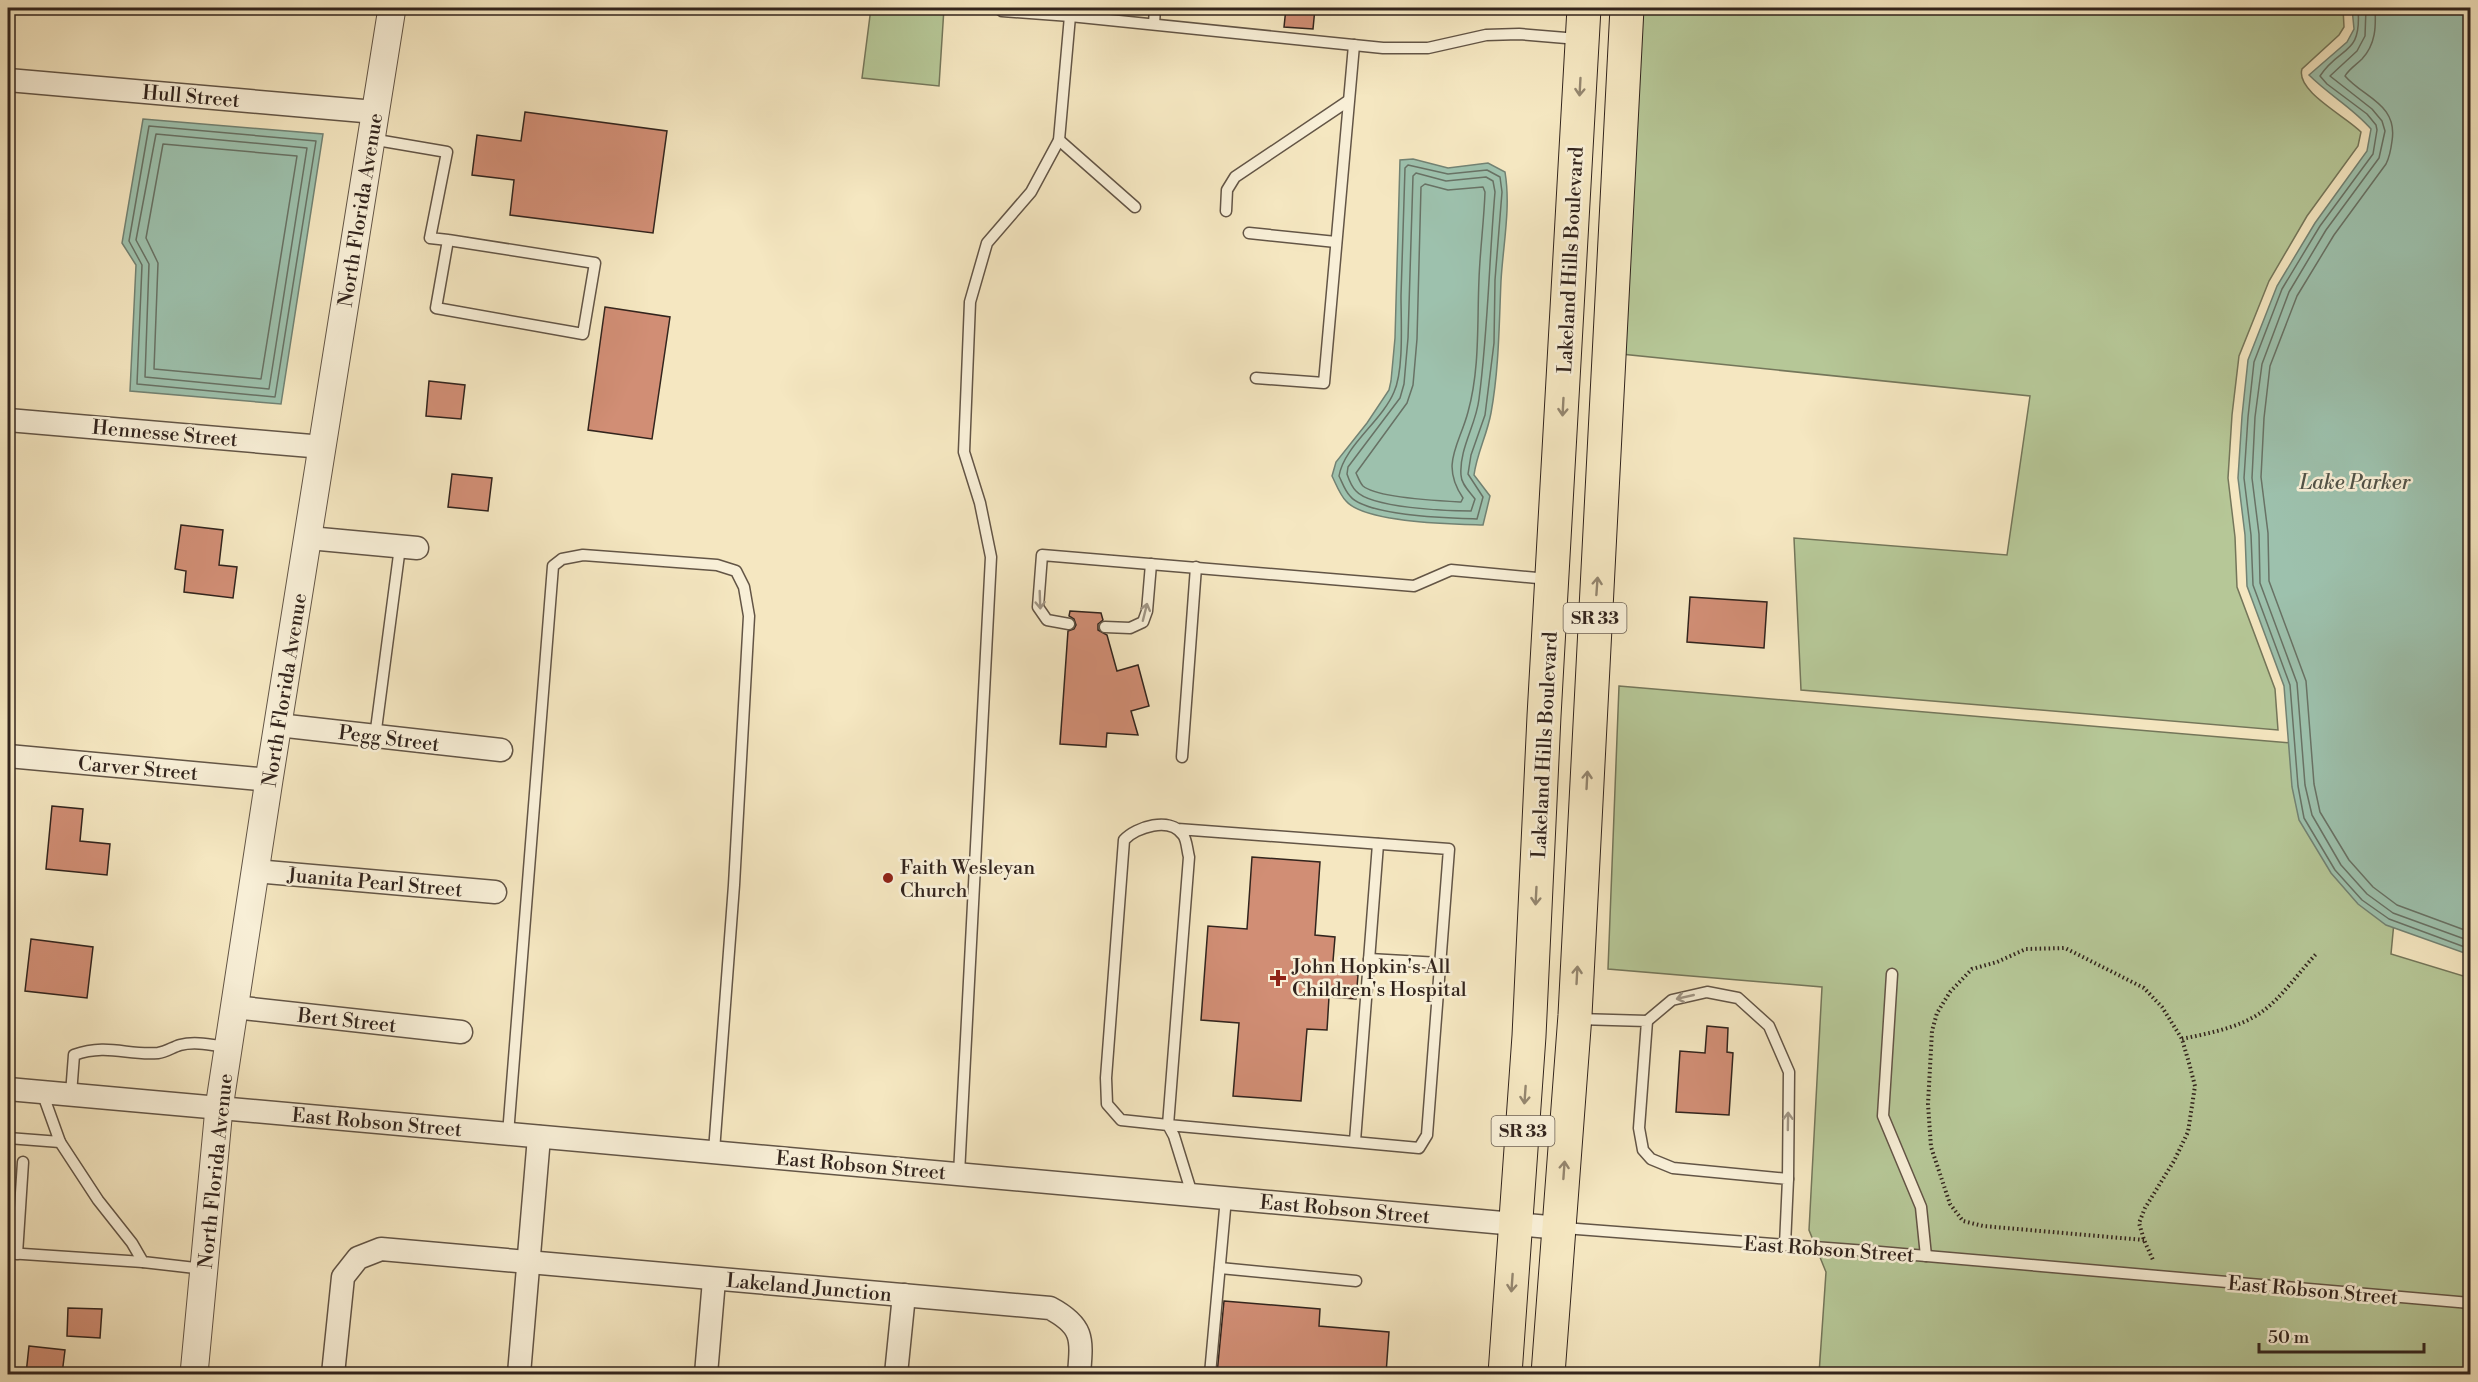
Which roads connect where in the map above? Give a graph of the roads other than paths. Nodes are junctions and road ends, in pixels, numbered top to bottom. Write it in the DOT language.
graph roads {
  1 [pos="392,8"];
  2 [pos="998,8"];
  3 [pos="1155,8"];
  4 [pos="1584,8"];
  5 [pos="1627,8"];
  6 [pos="1070,15"];
  7 [pos="1154,24"];
  8 [pos="1582,39"];
  9 [pos="1354,45"];
  10 [pos="8,80"];
  11 [pos="1348,101"];
  12 [pos="375,112"];
  13 [pos="371,139"];
  14 [pos="1059,140"];
  15 [pos="1135,207"];
  16 [pos="1226,211"];
  17 [pos="1249,233"];
  18 [pos="448,240"];
  19 [pos="1336,242"];
  20 [pos="1256,378"];
  21 [pos="8,420"];
  22 [pos="1606,420"];
  23 [pos="323,447"];
  24 [pos="309,538"];
  25 [pos="408,547"];
  26 [pos="1151,564"];
  27 [pos="1196,567"];
  28 [pos="1554,579"];
  29 [pos="1069,624"];
  30 [pos="1105,627"];
  31 [pos="278,725"];
  32 [pos="375,737"];
  33 [pos="501,750"];
  34 [pos="8,756"];
  35 [pos="1182,757"];
  36 [pos="269,780"];
  37 [pos="1178,829"];
  38 [pos="1378,844"];
  39 [pos="255,871"];
  40 [pos="495,892"];
  41 [pos="1369,959"];
  42 [pos="1440,963"];
  43 [pos="1892,974"];
  44 [pos="234,1007"];
  45 [pos="1575,1018"];
  46 [pos="1647,1021"];
  47 [pos="461,1032"];
  48 [pos="228,1047"];
  49 [pos="8,1089"];
  50 [pos="42,1092"];
  51 [pos="71,1094"];
  52 [pos="219,1107"];
  53 [pos="1168,1125"];
  54 [pos="508,1134"];
  55 [pos="539,1137"];
  56 [pos="8,1138"];
  57 [pos="1355,1141"];
  58 [pos="60,1142"];
  59 [pos="714,1151"];
  60 [pos="23,1162"];
  61 [pos="959,1174"];
  62 [pos="1788,1179"];
  63 [pos="1192,1194"];
  64 [pos="1226,1198"];
  65 [pos="1516,1225"];
  66 [pos="1560,1228"];
  67 [pos="1785,1245"];
  68 [pos="12,1253"];
  69 [pos="1926,1257"];
  70 [pos="142,1262"];
  71 [pos="528,1263"];
  72 [pos="1220,1268"];
  73 [pos="204,1269"];
  74 [pos="714,1280"];
  75 [pos="1356,1281"];
  76 [pos="904,1295"];
  77 [pos="2470,1303"];
  78 [pos="195,1374"];
  79 [pos="333,1374"];
  80 [pos="519,1374"];
  81 [pos="706,1374"];
  82 [pos="896,1374"];
  83 [pos="1079,1374"];
  84 [pos="1210,1374"];
  85 [pos="1505,1374"];
  86 [pos="1548,1374"];
  1 -- 12 [label="street, North Florida Avenue"];
  2 -- 6 [label="lane"];
  3 -- 7 [label="lane"];
  4 -- 8 [label="main road, Lakeland Hills Boulevard / SR 33"];
  5 -- 22 [label="main road, SR 33"];
  6 -- 7 [label="lane"];
  6 -- 14 [label="lane"];
  7 -- 9 [label="lane"];
  8 -- 9 [label="lane"];
  8 -- 22 [label="main road"];
  8 -- 28 [label="main road, Lakeland Hills Boulevard / SR 33, one-way"];
  9 -- 11 [label="lane"];
  10 -- 12 [label="street, Hull Street"];
  11 -- 16 [label="lane"];
  11 -- 19 [label="lane"];
  12 -- 13 [label="street, North Florida Avenue"];
  13 -- 18 [label="lane"];
  13 -- 23 [label="street, North Florida Avenue"];
  14 -- 15 [label="lane"];
  14 -- 61 [label="lane"];
  17 -- 19 [label="lane"];
  18 -- 18 [label="lane"];
  19 -- 20 [label="lane"];
  21 -- 23 [label="street, Hennesse Street"];
  45 -- 22 [label="main road, SR 33, one-way"];
  23 -- 24 [label="street, North Florida Avenue"];
  24 -- 25 [label="street"];
  24 -- 31 [label="street, North Florida Avenue"];
  25 -- 32 [label="lane"];
  26 -- 27 [label="lane"];
  26 -- 29 [label="lane, one-way"];
  30 -- 26 [label="lane, one-way"];
  27 -- 28 [label="lane"];
  27 -- 35 [label="lane"];
  28 -- 65 [label="main road, Lakeland Hills Boulevard / SR 33, one-way"];
  31 -- 32 [label="street, Pegg Street"];
  31 -- 36 [label="street, North Florida Avenue"];
  32 -- 33 [label="street, Pegg Street"];
  34 -- 36 [label="street, Carver Street"];
  36 -- 39 [label="street, North Florida Avenue"];
  37 -- 38 [label="lane"];
  37 -- 53 [label="lane"];
  37 -- 53 [label="lane"];
  38 -- 41 [label="lane"];
  38 -- 42 [label="lane"];
  39 -- 40 [label="street, Juanita Pearl Street"];
  39 -- 44 [label="street, North Florida Avenue"];
  41 -- 42 [label="lane"];
  41 -- 57 [label="lane"];
  42 -- 57 [label="lane"];
  43 -- 69 [label="lane"];
  44 -- 47 [label="street, Bert Street"];
  44 -- 48 [label="street, North Florida Avenue"];
  45 -- 46 [label="lane"];
  66 -- 45 [label="main road, SR 33, one-way"];
  46 -- 62 [label="lane"];
  62 -- 46 [label="lane, one-way"];
  48 -- 51 [label="lane"];
  48 -- 52 [label="street, North Florida Avenue"];
  49 -- 50 [label="street, East Robson Street"];
  50 -- 51 [label="street, East Robson Street"];
  50 -- 58 [label="lane"];
  51 -- 52 [label="street, East Robson Street"];
  52 -- 54 [label="street, East Robson Street"];
  52 -- 73 [label="street, North Florida Avenue"];
  53 -- 57 [label="lane"];
  53 -- 63 [label="lane"];
  54 -- 55 [label="street, East Robson Street"];
  54 -- 59 [label="lane"];
  55 -- 59 [label="street, East Robson Street"];
  55 -- 71 [label="street"];
  56 -- 58 [label="lane"];
  58 -- 70 [label="lane"];
  59 -- 61 [label="street, East Robson Street"];
  60 -- 68 [label="lane"];
  61 -- 63 [label="street, East Robson Street"];
  62 -- 67 [label="lane"];
  63 -- 64 [label="street, East Robson Street"];
  64 -- 65 [label="street, East Robson Street"];
  64 -- 72 [label="lane"];
  65 -- 66 [label="street, East Robson Street"];
  65 -- 85 [label="main road, Lakeland Hills Boulevard / SR 33, one-way"];
  66 -- 67 [label="lane, East Robson Street"];
  66 -- 86 [label="main road, SR 33"];
  67 -- 69 [label="lane, East Robson Street"];
  68 -- 70 [label="lane"];
  69 -- 77 [label="lane, East Robson Street"];
  70 -- 73 [label="lane"];
  71 -- 74 [label="street, Lakeland Junction"];
  71 -- 79 [label="street, Lakeland Junction"];
  71 -- 80 [label="street"];
  72 -- 75 [label="lane"];
  72 -- 84 [label="lane"];
  73 -- 78 [label="street, North Florida Avenue"];
  74 -- 76 [label="street, Lakeland Junction"];
  74 -- 81 [label="street, Lakeland Junction"];
  76 -- 82 [label="street, Lakeland Junction"];
  76 -- 83 [label="street, Lakeland Junction"];
}
